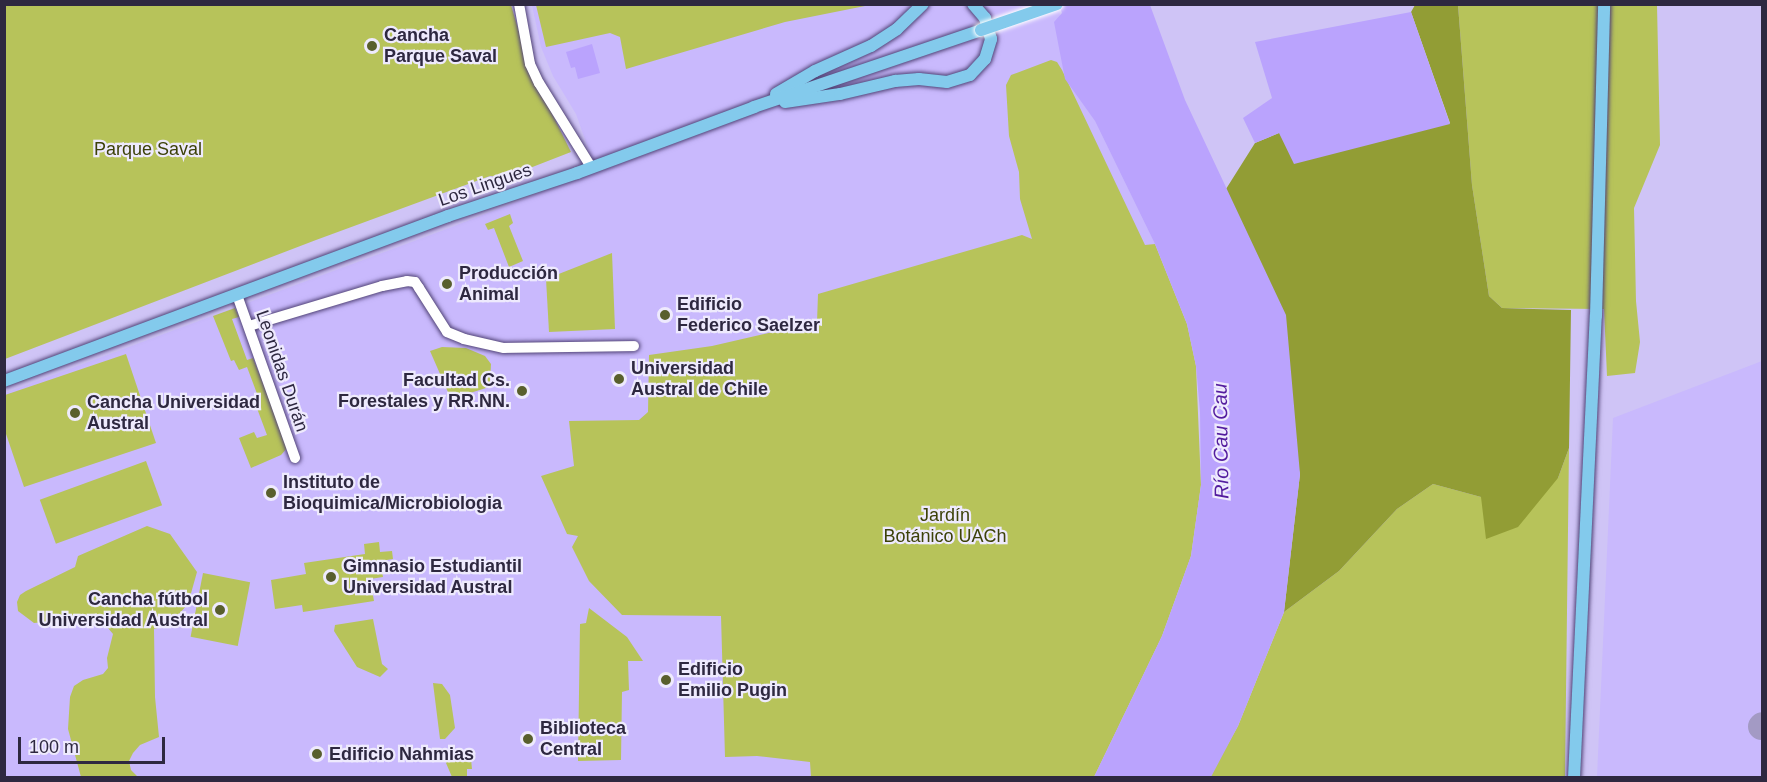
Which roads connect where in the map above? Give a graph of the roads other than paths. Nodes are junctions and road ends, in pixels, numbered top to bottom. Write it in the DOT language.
graph roads {
  1 [pos="519,4"];
  2 [pos="923,4"];
  3 [pos="973,4"];
  4 [pos="1058,4"];
  5 [pos="1604,4"];
  6 [pos="754,107"];
  7 [pos="591,167"];
  8 [pos="237,295"];
  9 [pos="249,326"];
  10 [pos="634,346"];
  11 [pos="4,381"];
  12 [pos="295,458"];
  13 [pos="1574,777"];
  1 -- 7 [label="street"];
  2 -- 6 [label="main road"];
  3 -- 6 [label="main road"];
  4 -- 6 [label="main road, Los Lingues, bridge"];
  5 -- 13 [label="main road"];
  6 -- 7 [label="main road, Los Lingues"];
  7 -- 8 [label="main road, Los Lingues"];
  8 -- 9 [label="street, Leonidas Durán"];
  8 -- 11 [label="main road, Los Lingues"];
  9 -- 10 [label="street"];
  9 -- 12 [label="street, Leonidas Durán"];
}
